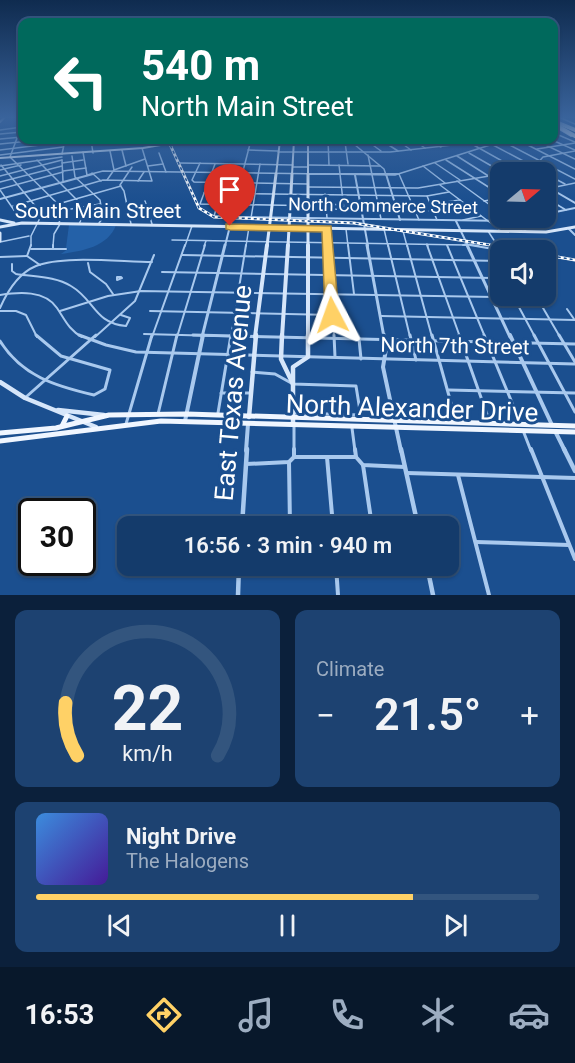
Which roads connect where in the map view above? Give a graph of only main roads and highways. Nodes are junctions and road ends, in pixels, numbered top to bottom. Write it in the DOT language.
graph roads {
  1 [pos="148,146"];
  2 [pos="279,146"];
  3 [pos="294,146"];
  4 [pos="308,146"];
  5 [pos="0,157"];
  6 [pos="0,220"];
  7 [pos="22,223"];
  8 [pos="0,227"];
  9 [pos="269,227"];
  10 [pos="575,227"];
  11 [pos="289,228"];
  12 [pos="308,228"];
  13 [pos="459,231"];
  14 [pos="0,233"];
  15 [pos="0,242"];
  16 [pos="0,382"];
  17 [pos="292,384"];
  18 [pos="54,409"];
  19 [pos="109,415"];
  20 [pos="67,416"];
  21 [pos="186,418"];
  22 [pos="293,418"];
  23 [pos="249,419"];
  24 [pos="326,421"];
  25 [pos="81,422"];
  26 [pos="395,424"];
  27 [pos="444,425"];
  28 [pos="575,426"];
  29 [pos="61,427"];
  30 [pos="491,427"];
  31 [pos="97,428"];
  32 [pos="554,428"];
  33 [pos="39,430"];
  34 [pos="575,432"];
  35 [pos="0,434"];
  36 [pos="22,439"];
  37 [pos="0,441"];
  1 -- 5 [label="main road"];
  2 -- 9 [label="main road, East Texas Avenue"];
  3 -- 11 [label="main road"];
  4 -- 12 [label="main road"];
  6 -- 7 [label="main road"];
  7 -- 8 [label="main road, South Main Street"];
  7 -- 9 [label="main road, South Main Street"];
  9 -- 11 [label="main road, South Main Street"];
  9 -- 23 [label="main road, East Texas Avenue"];
  10 -- 13 [label="main road"];
  11 -- 12 [label="main road, South Main Street"];
  11 -- 17 [label="main road"];
  12 -- 13 [label="main road"];
  12 -- 17 [label="main road"];
  14 -- 15 [label="main road"];
  16 -- 18 [label="main road"];
  17 -- 22 [label="main road"];
  18 -- 19 [label="main road"];
  18 -- 20 [label="main road"];
  19 -- 21 [label="main road"];
  19 -- 25 [label="main road"];
  20 -- 25 [label="main road"];
  20 -- 29 [label="main road"];
  21 -- 23 [label="main road"];
  21 -- 23 [label="main road"];
  21 -- 31 [label="main road"];
  22 -- 23 [label="main road, North Alexander Drive"];
  22 -- 24 [label="main road, North Alexander Drive"];
  24 -- 26 [label="main road, North Alexander Drive"];
  24 -- 26 [label="main road, North Alexander Drive"];
  25 -- 29 [label="main road"];
  25 -- 31 [label="main road"];
  26 -- 27 [label="main road, North Alexander Drive"];
  27 -- 30 [label="main road, North Alexander Drive"];
  27 -- 30 [label="main road, North Alexander Drive"];
  28 -- 32 [label="main road, North Alexander Drive"];
  29 -- 33 [label="main road"];
  30 -- 32 [label="main road, North Alexander Drive"];
  31 -- 36 [label="main road"];
  32 -- 34 [label="main road, North Alexander Drive"];
  33 -- 35 [label="main road"];
  33 -- 36 [label="main road"];
  36 -- 37 [label="main road"];
}
